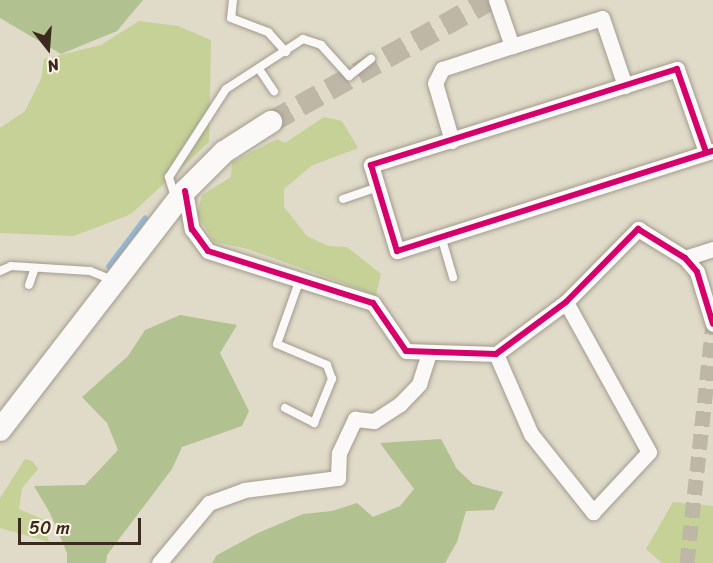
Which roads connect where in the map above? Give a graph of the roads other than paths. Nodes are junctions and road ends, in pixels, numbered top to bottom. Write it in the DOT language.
graph roads {
  1 [pos="233,0"];
  2 [pos="496,0"];
  3 [pos="512,46"];
  4 [pos="286,52"];
  5 [pos="371,59"];
  6 [pos="259,69"];
  7 [pos="625,86"];
  8 [pos="274,91"];
  9 [pos="271,122"];
  10 [pos="452,141"];
  11 [pos="709,152"];
  12 [pos="378,187"];
  13 [pos="181,196"];
  14 [pos="343,199"];
  15 [pos="441,237"];
  16 [pos="713,249"];
  17 [pos="685,258"];
  18 [pos="35,268"];
  19 [pos="0,271"];
  20 [pos="453,277"];
  21 [pos="300,279"];
  22 [pos="116,281"];
  23 [pos="30,285"];
  24 [pos="566,302"];
  25 [pos="713,324"];
  26 [pos="429,353"];
  27 [pos="496,354"];
  28 [pos="285,408"];
  29 [pos="0,430"];
  30 [pos="159,563"];
  1 -- 4 [label="lane"];
  2 -- 3 [label="street"];
  3 -- 7 [label="street"];
  3 -- 10 [label="street"];
  4 -- 5 [label="lane"];
  4 -- 6 [label="lane"];
  6 -- 8 [label="lane"];
  6 -- 13 [label="lane"];
  7 -- 10 [label="street"];
  7 -- 11 [label="street"];
  9 -- 13 [label="street"];
  10 -- 12 [label="street"];
  11 -- 15 [label="street"];
  12 -- 14 [label="lane"];
  12 -- 15 [label="street"];
  13 -- 21 [label="street"];
  13 -- 22 [label="street"];
  15 -- 20 [label="lane"];
  16 -- 17 [label="street"];
  17 -- 24 [label="street"];
  17 -- 25 [label="street"];
  18 -- 19 [label="lane"];
  18 -- 22 [label="lane"];
  18 -- 23 [label="lane"];
  21 -- 26 [label="street"];
  21 -- 28 [label="lane"];
  22 -- 29 [label="street"];
  24 -- 27 [label="street"];
  24 -- 27 [label="street"];
  26 -- 27 [label="street"];
  26 -- 30 [label="street"];
}
